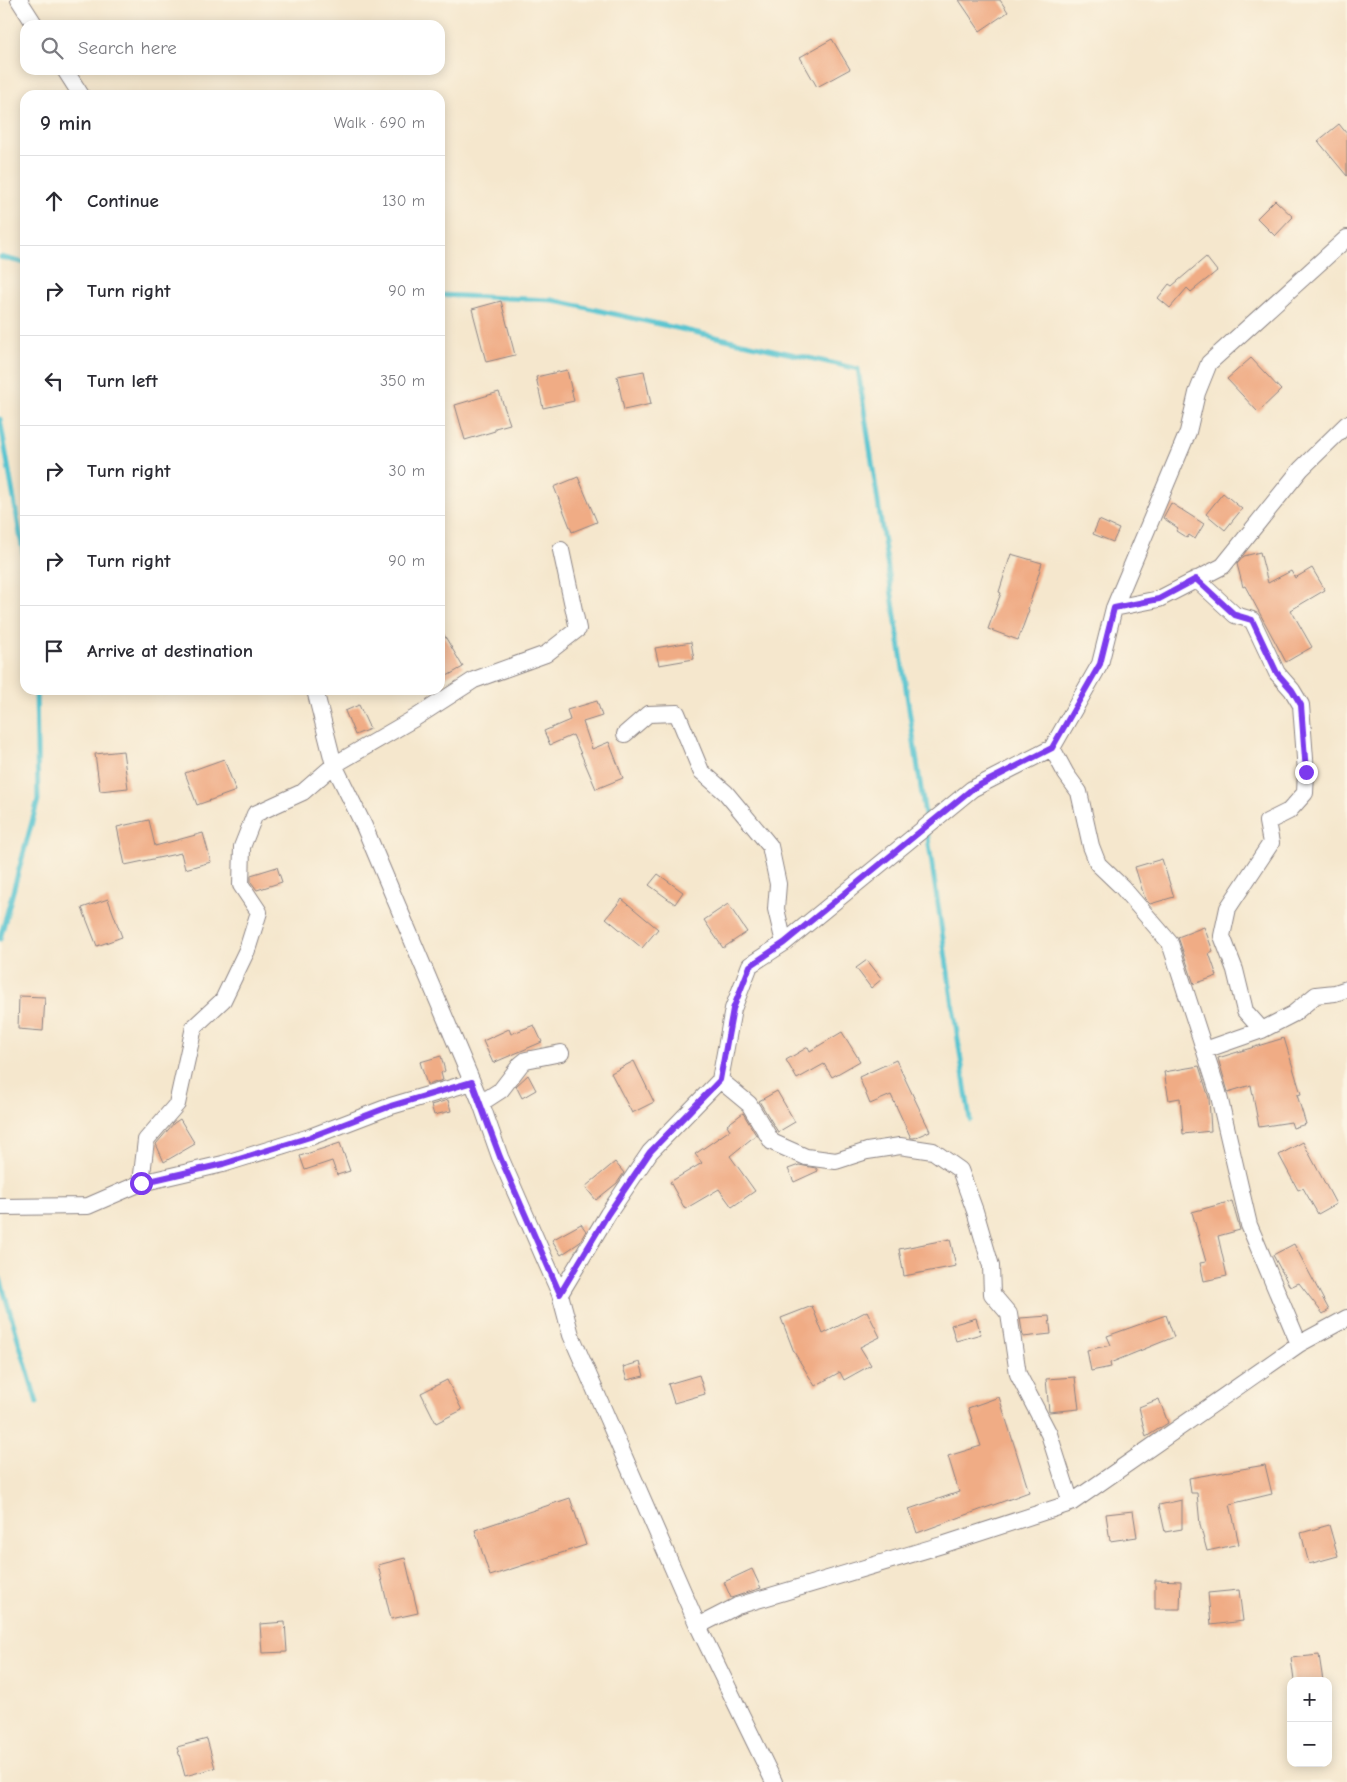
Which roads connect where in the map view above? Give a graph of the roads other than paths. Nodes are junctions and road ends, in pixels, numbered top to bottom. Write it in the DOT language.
graph roads {
  1 [pos="19,0"];
  2 [pos="32,20"];
  3 [pos="68,75"];
  4 [pos="78,90"];
  5 [pos="1347,238"];
  6 [pos="1347,424"];
  7 [pos="561,550"];
  8 [pos="1196,579"];
  9 [pos="1114,608"];
  10 [pos="316,695"];
  11 [pos="625,734"];
  12 [pos="1052,748"];
  13 [pos="334,765"];
  14 [pos="784,943"];
  15 [pos="1347,989"];
  16 [pos="1262,1030"];
  17 [pos="1205,1050"];
  18 [pos="562,1053"];
  19 [pos="720,1080"];
  20 [pos="472,1082"];
  21 [pos="481,1103"];
  22 [pos="141,1183"];
  23 [pos="0,1207"];
  24 [pos="560,1294"];
  25 [pos="1347,1318"];
  26 [pos="1299,1344"];
  27 [pos="1071,1503"];
  28 [pos="698,1626"];
  29 [pos="774,1782"];
  1 -- 2 [label="street"];
  3 -- 4 [label="street"];
  5 -- 9 [label="street"];
  6 -- 8 [label="street"];
  7 -- 13 [label="street"];
  8 -- 9 [label="street"];
  8 -- 16 [label="street"];
  9 -- 12 [label="street"];
  10 -- 13 [label="street"];
  11 -- 14 [label="street"];
  12 -- 14 [label="street"];
  12 -- 17 [label="street"];
  13 -- 20 [label="street"];
  13 -- 22 [label="street"];
  14 -- 19 [label="street"];
  15 -- 16 [label="street"];
  16 -- 17 [label="street"];
  17 -- 26 [label="street"];
  18 -- 21 [label="street"];
  19 -- 24 [label="street"];
  19 -- 27 [label="street"];
  20 -- 21 [label="street"];
  20 -- 22 [label="street"];
  21 -- 24 [label="street"];
  22 -- 23 [label="street"];
  24 -- 28 [label="street"];
  25 -- 26 [label="street"];
  26 -- 27 [label="street"];
  27 -- 28 [label="street"];
  28 -- 29 [label="street"];
}
